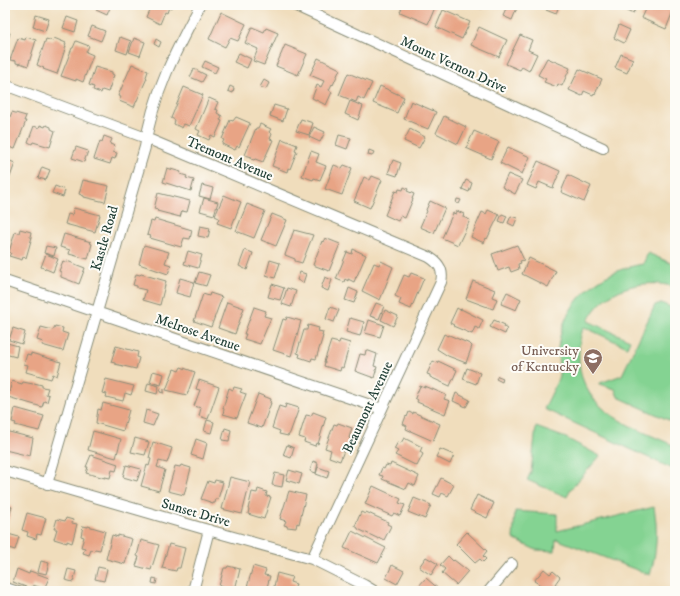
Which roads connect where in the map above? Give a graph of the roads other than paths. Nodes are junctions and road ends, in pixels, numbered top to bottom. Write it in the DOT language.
graph roads {
  1 [pos="200,5"];
  2 [pos="294,5"];
  3 [pos="5,85"];
  4 [pos="146,138"];
  5 [pos="603,148"];
  6 [pos="440,266"];
  7 [pos="5,281"];
  8 [pos="97,312"];
  9 [pos="382,409"];
  10 [pos="5,471"];
  11 [pos="47,484"];
  12 [pos="208,530"];
  13 [pos="312,559"];
  14 [pos="512,564"];
  15 [pos="5,585"];
  16 [pos="23,591"];
  17 [pos="193,591"];
  18 [pos="374,591"];
  19 [pos="489,591"];
  1 -- 4 [label="street, Kastle Road"];
  2 -- 5 [label="street, Mount Vernon Drive"];
  3 -- 4 [label="street, Tremont Avenue"];
  4 -- 6 [label="street, Tremont Avenue"];
  4 -- 8 [label="street, Kastle Road"];
  6 -- 9 [label="street, Beaumont Avenue"];
  7 -- 8 [label="street, Melrose Avenue"];
  8 -- 9 [label="street, Melrose Avenue"];
  8 -- 11 [label="street, Kastle Road"];
  9 -- 13 [label="street, Beaumont Avenue"];
  10 -- 11 [label="street, Sunset Drive"];
  11 -- 12 [label="street, Sunset Drive"];
  12 -- 13 [label="street, Sunset Drive"];
  12 -- 17 [label="street"];
  13 -- 18 [label="street, Sunset Drive"];
  14 -- 19 [label="street"];
  15 -- 16 [label="lane"];
}
